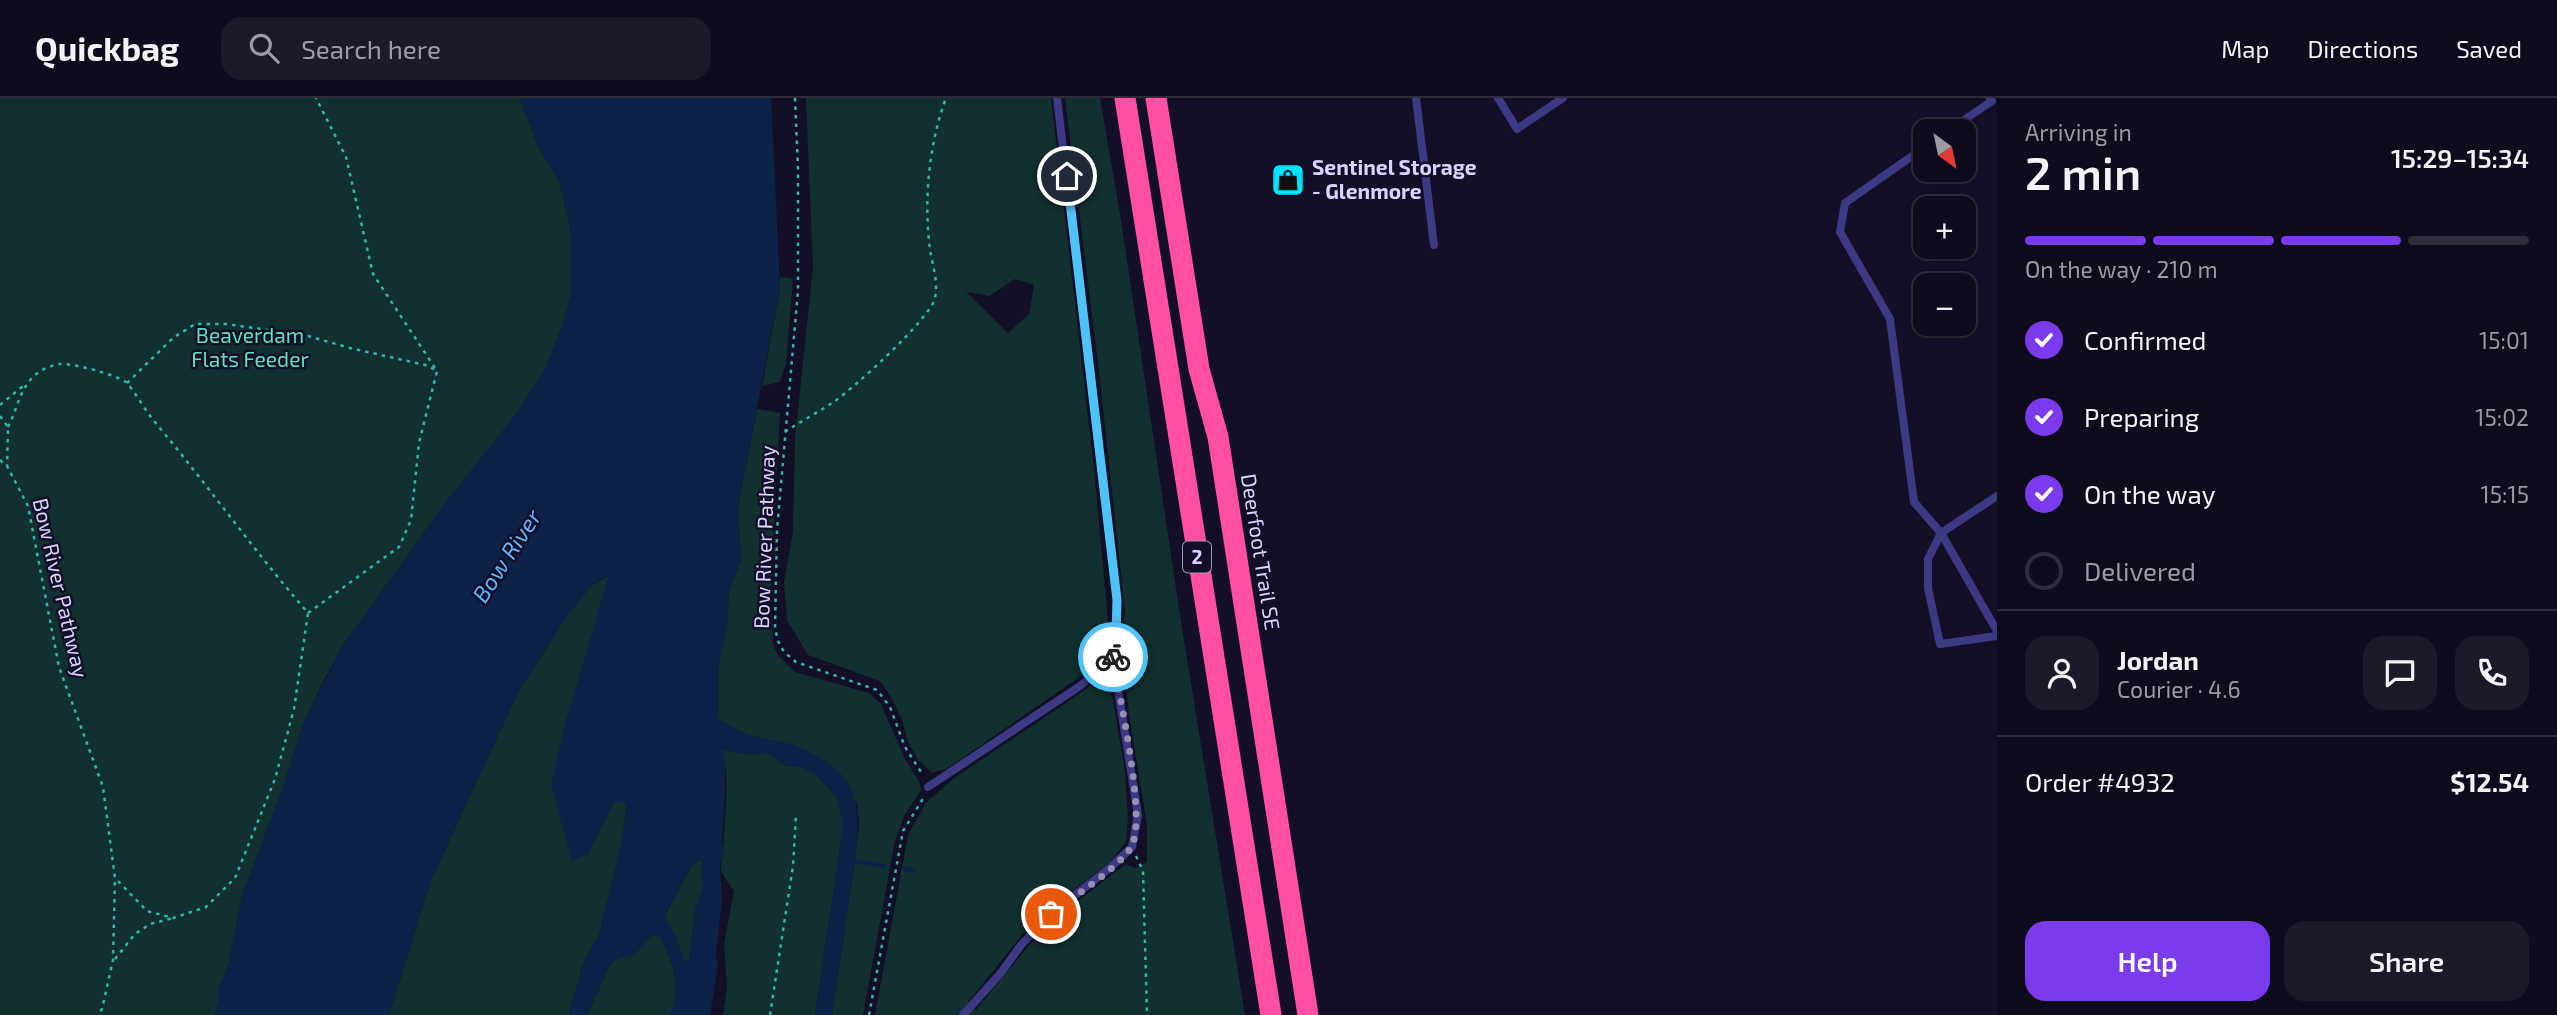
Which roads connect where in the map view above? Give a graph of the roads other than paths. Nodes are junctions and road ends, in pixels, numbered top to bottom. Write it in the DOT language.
graph roads {
  1 [pos="1057,98"];
  2 [pos="1125,98"];
  3 [pos="1156,98"];
  4 [pos="1170,98"];
  5 [pos="1416,98"];
  6 [pos="1498,98"];
  7 [pos="1563,98"];
  8 [pos="1990,98"];
  9 [pos="1966,119"];
  10 [pos="1913,155"];
  11 [pos="1434,244"];
  12 [pos="1218,437"];
  13 [pos="1997,496"];
  14 [pos="1941,533"];
  15 [pos="1997,633"];
  16 [pos="1113,658"];
  17 [pos="928,788"];
  18 [pos="963,1015"];
  19 [pos="1271,1015"];
  20 [pos="1308,1015"];
  1 -- 16 [label="lane"];
  2 -- 19 [label="highway, 2"];
  3 -- 12 [label="highway, Deerfoot Trail SE / 2"];
  4 -- 12 [label="highway"];
  5 -- 11 [label="lane"];
  6 -- 7 [label="lane"];
  8 -- 9 [label="lane"];
  10 -- 14 [label="lane"];
  12 -- 20 [label="highway, Deerfoot Trail SE / 2"];
  13 -- 14 [label="lane"];
  14 -- 15 [label="lane"];
  14 -- 15 [label="lane"];
  16 -- 17 [label="lane"];
  16 -- 18 [label="lane"];
}
